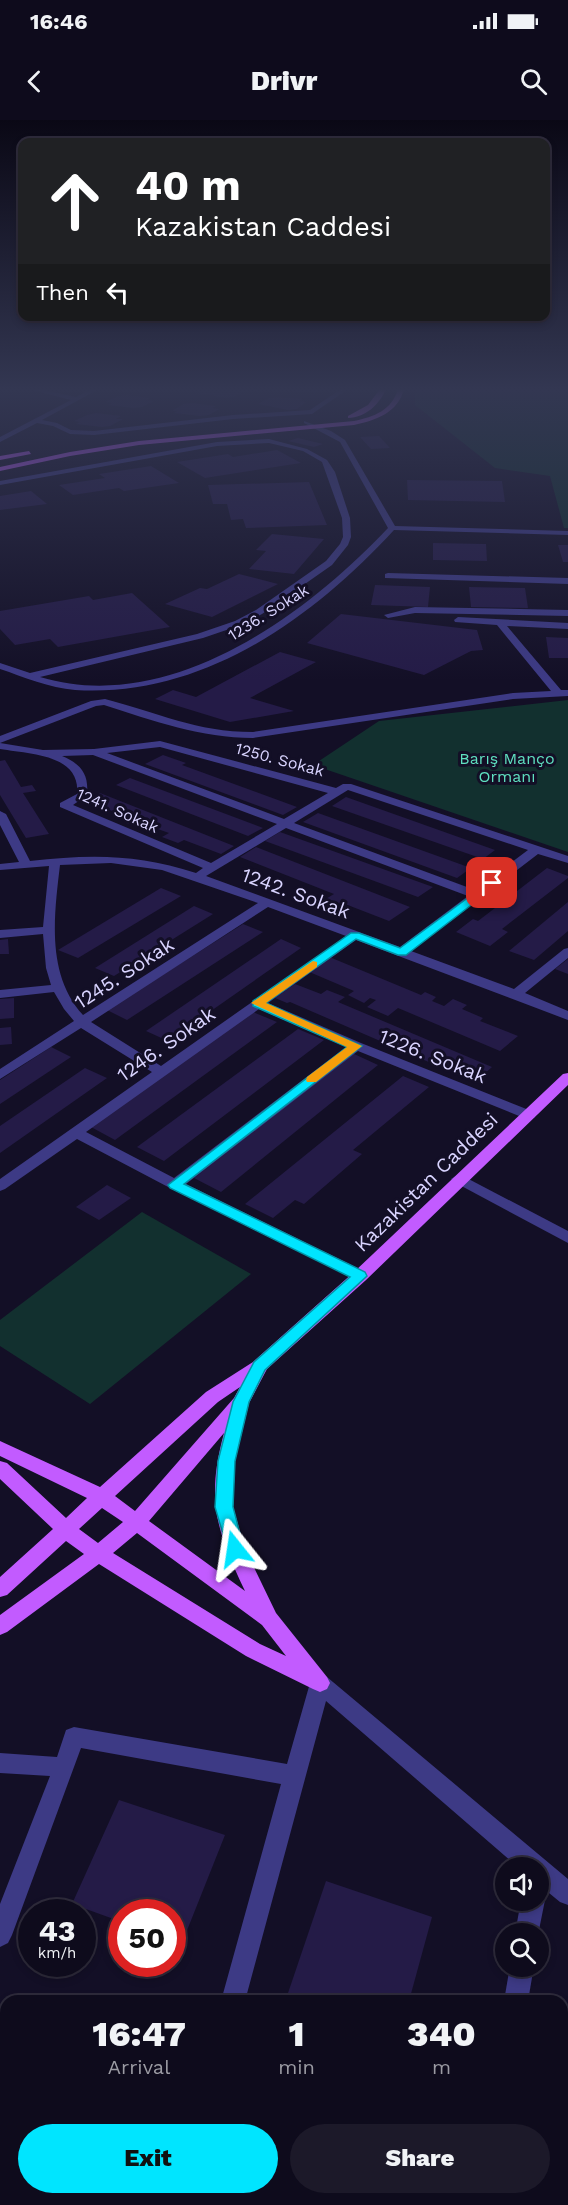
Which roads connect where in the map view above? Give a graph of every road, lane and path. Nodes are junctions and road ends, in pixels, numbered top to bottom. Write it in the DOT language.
graph roads {
  1 [pos="336,486"];
  2 [pos="369,486"];
  3 [pos="392,528"];
  4 [pos="568,534"];
  5 [pos="388,576"];
  6 [pos="568,581"];
  7 [pos="568,613"];
  8 [pos="500,623"];
  9 [pos="568,626"];
  10 [pos="0,666"];
  11 [pos="30,676"];
  12 [pos="104,687"];
  13 [pos="564,693"];
  14 [pos="105,702"];
  15 [pos="0,740"];
  16 [pos="0,746"];
  17 [pos="94,752"];
  18 [pos="43,753"];
  19 [pos="338,792"];
  20 [pos="0,814"];
  21 [pos="285,824"];
  22 [pos="537,849"];
  23 [pos="568,860"];
  24 [pos="55,862"];
  25 [pos="27,865"];
  26 [pos="0,867"];
  27 [pos="212,868"];
  28 [pos="197,877"];
  29 [pos="477,895"];
  30 [pos="267,903"];
  31 [pos="48,930"];
  32 [pos="0,934"];
  33 [pos="355,935"];
  34 [pos="402,952"];
  35 [pos="568,952"];
  36 [pos="59,988"];
  37 [pos="0,994"];
  38 [pos="516,994"];
  39 [pos="257,1003"];
  40 [pos="568,1016"];
  41 [pos="83,1023"];
  42 [pos="356,1046"];
  43 [pos="161,1072"];
  44 [pos="0,1075"];
  45 [pos="568,1077"];
  46 [pos="529,1115"];
  47 [pos="75,1132"];
  48 [pos="459,1179"];
  49 [pos="175,1185"];
  50 [pos="0,1186"];
  51 [pos="568,1238"];
  52 [pos="360,1276"];
  53 [pos="259,1366"];
  54 [pos="241,1402"];
  55 [pos="0,1448"];
  56 [pos="0,1468"];
  57 [pos="102,1497"];
  58 [pos="136,1522"];
  59 [pos="66,1530"];
  60 [pos="99,1554"];
  61 [pos="0,1589"];
  62 [pos="269,1620"];
  63 [pos="0,1626"];
  64 [pos="320,1683"];
  65 [pos="0,1762"];
  66 [pos="64,1767"];
  67 [pos="295,1776"];
  68 [pos="524,1857"];
  69 [pos="549,1878"];
  70 [pos="568,1894"];
  71 [pos="0,1935"];
  72 [pos="520,1977"];
  73 [pos="235,1995"];
  74 [pos="517,1995"];
  1 -- 11 [label="street"];
  2 -- 3 [label="street"];
  3 -- 4 [label="street"];
  3 -- 12 [label="street, 1236. Sokak"];
  5 -- 6 [label="street"];
  7 -- 8 [label="street"];
  8 -- 9 [label="street"];
  8 -- 13 [label="street"];
  10 -- 11 [label="street, 1236. Sokak"];
  11 -- 12 [label="street, 1236. Sokak"];
  12 -- 14 [label="street"];
  13 -- 14 [label="street"];
  14 -- 15 [label="street"];
  16 -- 18 [label="street, 1241. Sokak"];
  17 -- 18 [label="street, 1250. Sokak"];
  17 -- 19 [label="street, 1250. Sokak"];
  17 -- 21 [label="street"];
  18 -- 27 [label="street, 1241. Sokak"];
  19 -- 21 [label="street"];
  19 -- 22 [label="street, 1250. Sokak"];
  20 -- 25 [label="street"];
  21 -- 27 [label="street"];
  21 -- 29 [label="street"];
  22 -- 23 [label="street, 1250. Sokak"];
  22 -- 29 [label="street"];
  24 -- 25 [label="street, 1242. Sokak"];
  24 -- 28 [label="street, 1242. Sokak"];
  24 -- 31 [label="street"];
  25 -- 26 [label="street, 1242. Sokak"];
  27 -- 28 [label="street"];
  28 -- 30 [label="street, 1242. Sokak"];
  29 -- 34 [label="street"];
  30 -- 33 [label="street, 1242. Sokak"];
  30 -- 41 [label="street, 1245. Sokak"];
  31 -- 32 [label="street"];
  31 -- 36 [label="street"];
  33 -- 34 [label="street, 1242. Sokak"];
  33 -- 39 [label="street, 1246. Sokak"];
  34 -- 38 [label="street, 1242. Sokak"];
  35 -- 38 [label="street"];
  36 -- 37 [label="street"];
  36 -- 41 [label="street"];
  38 -- 40 [label="street, 1242. Sokak"];
  39 -- 42 [label="street, 1226. Sokak"];
  39 -- 43 [label="street, 1246. Sokak"];
  41 -- 43 [label="street"];
  41 -- 44 [label="street, 1245. Sokak"];
  42 -- 46 [label="street, 1226. Sokak"];
  42 -- 49 [label="street"];
  43 -- 47 [label="street, 1246. Sokak"];
  45 -- 46 [label="main road, Kazakistan Caddesi"];
  46 -- 48 [label="main road, Kazakistan Caddesi"];
  47 -- 49 [label="street"];
  47 -- 50 [label="street, 1246. Sokak"];
  48 -- 51 [label="street"];
  48 -- 52 [label="main road, Kazakistan Caddesi"];
  49 -- 52 [label="street"];
  52 -- 53 [label="main road, Kazakistan Caddesi"];
  53 -- 54 [label="main road, Kazakistan Caddesi"];
  53 -- 57 [label="main road, Kazakistan Caddesi"];
  54 -- 58 [label="main road, Kazakistan Caddesi"];
  54 -- 62 [label="main road"];
  55 -- 57 [label="main road"];
  56 -- 59 [label="main road"];
  57 -- 58 [label="main road"];
  57 -- 59 [label="main road, Kazakistan Caddesi"];
  58 -- 60 [label="main road, Kazakistan Caddesi"];
  58 -- 62 [label="main road"];
  59 -- 60 [label="main road"];
  59 -- 61 [label="main road, Kazakistan Caddesi"];
  60 -- 63 [label="main road, Kazakistan Caddesi"];
  60 -- 64 [label="main road"];
  62 -- 64 [label="main road"];
  64 -- 67 [label="street"];
  64 -- 68 [label="street"];
  65 -- 66 [label="street"];
  66 -- 67 [label="street"];
  66 -- 71 [label="street"];
  67 -- 73 [label="street"];
  69 -- 70 [label="street"];
  72 -- 74 [label="street"];
}
